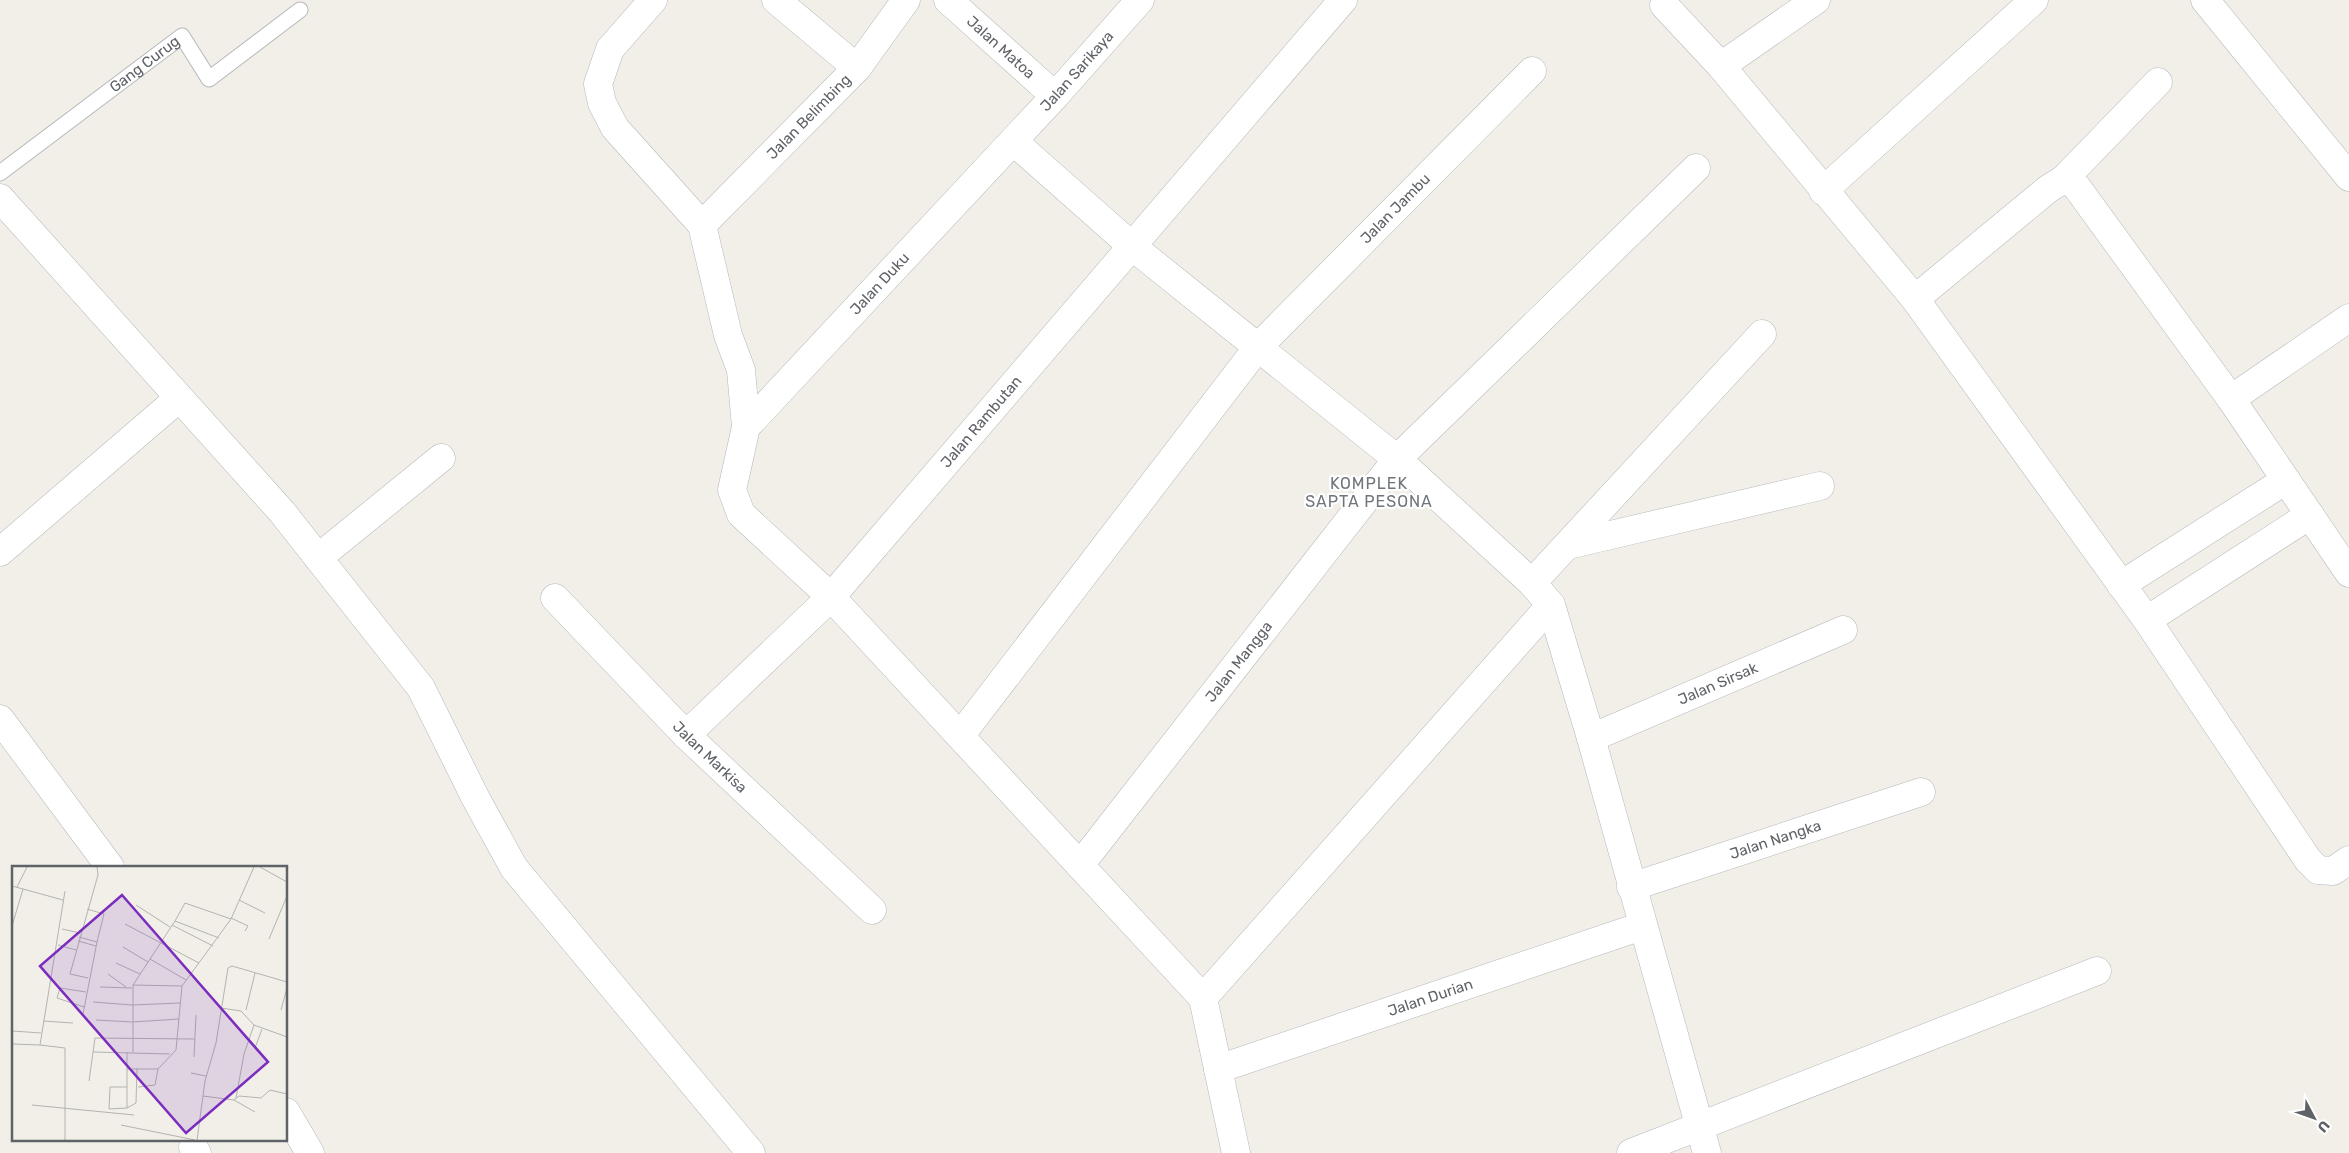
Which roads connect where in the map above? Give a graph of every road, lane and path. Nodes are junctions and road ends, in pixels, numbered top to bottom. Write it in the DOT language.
graph roads {
  1 [pos="653,0"];
  2 [pos="776,0"];
  3 [pos="906,0"];
  4 [pos="948,0"];
  5 [pos="1140,0"];
  6 [pos="1343,0"];
  7 [pos="1816,0"];
  8 [pos="2034,0"];
  9 [pos="2205,0"];
  10 [pos="1664,5"];
  11 [pos="300,10"];
  12 [pos="1721,66"];
  13 [pos="857,68"];
  14 [pos="1532,71"];
  15 [pos="2158,82"];
  16 [pos="1055,96"];
  17 [pos="1013,141"];
  18 [pos="1696,168"];
  19 [pos="0,173"];
  20 [pos="2349,177"];
  21 [pos="2064,179"];
  22 [pos="1824,191"];
  23 [pos="0,198"];
  24 [pos="702,225"];
  25 [pos="1133,247"];
  26 [pos="1915,299"];
  27 [pos="2349,318"];
  28 [pos="1762,334"];
  29 [pos="1258,346"];
  30 [pos="179,398"];
  31 [pos="2231,400"];
  32 [pos="746,427"];
  33 [pos="441,458"];
  34 [pos="1396,459"];
  35 [pos="2286,480"];
  36 [pos="1820,486"];
  37 [pos="2310,515"];
  38 [pos="2341,544"];
  39 [pos="1568,545"];
  40 [pos="0,552"];
  41 [pos="318,558"];
  42 [pos="2349,573"];
  43 [pos="1532,583"];
  44 [pos="2121,585"];
  45 [pos="831,597"];
  46 [pos="555,598"];
  47 [pos="1551,605"];
  48 [pos="2147,620"];
  49 [pos="1843,630"];
  50 [pos="0,719"];
  51 [pos="686,735"];
  52 [pos="960,736"];
  53 [pos="1591,738"];
  54 [pos="1921,792"];
  55 [pos="2349,860"];
  56 [pos="1080,865"];
  57 [pos="109,866"];
  58 [pos="1631,887"];
  59 [pos="872,910"];
  60 [pos="1642,926"];
  61 [pos="2096,971"];
  62 [pos="1202,998"];
  63 [pos="1218,1069"];
  64 [pos="288,1115"];
  65 [pos="1700,1126"];
  66 [pos="310,1153"];
  67 [pos="751,1153"];
  68 [pos="1236,1153"];
  69 [pos="1631,1153"];
  70 [pos="1707,1153"];
  1 -- 24 [label="street"];
  2 -- 13 [label="street"];
  3 -- 13 [label="street, Jalan Belimbing"];
  4 -- 16 [label="street, Jalan Matoa"];
  5 -- 16 [label="street, Jalan Sarikaya"];
  6 -- 25 [label="street, Jalan Rambutan"];
  7 -- 12 [label="street"];
  8 -- 22 [label="street"];
  9 -- 20 [label="street"];
  10 -- 12 [label="street"];
  11 -- 19 [label="lane, Gang Curug"];
  12 -- 22 [label="street"];
  13 -- 24 [label="street, Jalan Belimbing"];
  14 -- 29 [label="street, Jalan Jambu"];
  15 -- 21 [label="street"];
  16 -- 17 [label="street, Jalan Sarikaya"];
  17 -- 25 [label="street"];
  17 -- 32 [label="street, Jalan Duku"];
  18 -- 34 [label="street, Jalan Mangga"];
  21 -- 26 [label="street"];
  21 -- 31 [label="street"];
  22 -- 26 [label="street"];
  23 -- 30 [label="street"];
  24 -- 32 [label="street"];
  25 -- 29 [label="street"];
  25 -- 45 [label="street, Jalan Rambutan"];
  26 -- 44 [label="street"];
  27 -- 31 [label="street"];
  28 -- 39 [label="street"];
  29 -- 34 [label="street"];
  29 -- 52 [label="street, Jalan Jambu"];
  30 -- 40 [label="street"];
  30 -- 41 [label="street"];
  31 -- 35 [label="street"];
  32 -- 45 [label="street"];
  33 -- 41 [label="street"];
  34 -- 43 [label="street"];
  34 -- 56 [label="street, Jalan Mangga"];
  35 -- 37 [label="street"];
  35 -- 44 [label="street"];
  36 -- 39 [label="street"];
  37 -- 38 [label="street"];
  37 -- 48 [label="street"];
  38 -- 42 [label="street"];
  39 -- 43 [label="street"];
  41 -- 67 [label="street"];
  43 -- 47 [label="street"];
  44 -- 48 [label="street"];
  45 -- 51 [label="street, Jalan Rambutan"];
  45 -- 52 [label="street"];
  46 -- 51 [label="street, Jalan Markisa"];
  47 -- 53 [label="street"];
  47 -- 62 [label="street"];
  48 -- 55 [label="street"];
  49 -- 53 [label="street, Jalan Sirsak"];
  50 -- 57 [label="street"];
  51 -- 59 [label="street, Jalan Markisa"];
  52 -- 56 [label="street"];
  53 -- 58 [label="street"];
  54 -- 58 [label="street, Jalan Nangka"];
  56 -- 62 [label="street"];
  58 -- 60 [label="street"];
  60 -- 63 [label="street, Jalan Durian"];
  60 -- 65 [label="street"];
  61 -- 65 [label="street"];
  62 -- 63 [label="street"];
  63 -- 68 [label="street"];
  64 -- 66 [label="street"];
  65 -- 69 [label="street"];
  65 -- 70 [label="street"];
}
